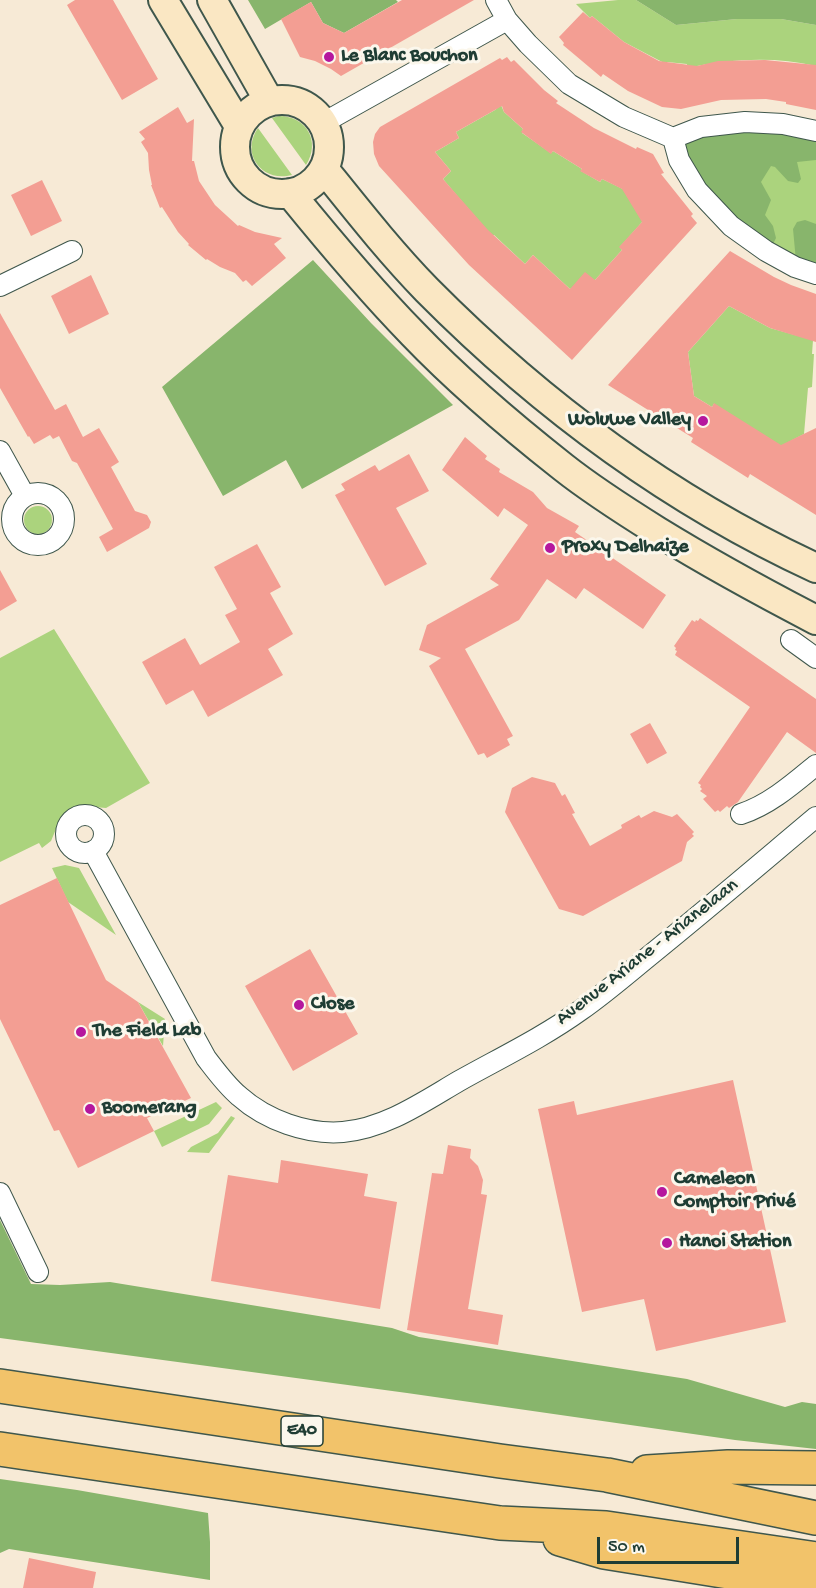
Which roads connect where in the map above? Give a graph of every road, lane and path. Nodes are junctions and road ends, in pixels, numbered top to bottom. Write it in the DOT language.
graph roads {
  1 [pos="163,0"];
  2 [pos="212,0"];
  3 [pos="496,0"];
  4 [pos="507,20"];
  5 [pos="269,101"];
  6 [pos="323,123"];
  7 [pos="239,126"];
  8 [pos="816,131"];
  9 [pos="673,138"];
  10 [pos="324,169"];
  11 [pos="290,193"];
  12 [pos="72,251"];
  13 [pos="816,274"];
  14 [pos="0,285"];
  15 [pos="0,452"];
  16 [pos="25,496"];
  17 [pos="816,568"];
  18 [pos="816,620"];
  19 [pos="791,640"];
  20 [pos="816,658"];
  21 [pos="816,765"];
  22 [pos="741,814"];
  23 [pos="816,818"];
  24 [pos="93,851"];
  25 [pos="0,1192"];
  26 [pos="38,1272"];
  27 [pos="0,1386"];
  28 [pos="0,1449"];
  29 [pos="728,1467"];
  30 [pos="816,1468"];
  31 [pos="607,1475"];
  32 [pos="816,1484"];
  33 [pos="816,1518"];
  34 [pos="500,1523"];
  35 [pos="816,1559"];
  36 [pos="782,1584"];
  37 [pos="816,1586"];
  1 -- 7 [label="main road"];
  2 -- 5 [label="main road"];
  3 -- 4 [label="street"];
  4 -- 6 [label="street"];
  4 -- 9 [label="street"];
  5 -- 6 [label="main road"];
  5 -- 7 [label="main road"];
  6 -- 10 [label="main road"];
  7 -- 11 [label="main road"];
  8 -- 9 [label="street"];
  9 -- 13 [label="street"];
  10 -- 11 [label="main road"];
  10 -- 17 [label="main road"];
  11 -- 18 [label="main road"];
  12 -- 14 [label="street"];
  15 -- 16 [label="street"];
  19 -- 20 [label="street"];
  21 -- 22 [label="street"];
  23 -- 24 [label="street, Avenue Ariane - Arianelaan"];
  25 -- 26 [label="street"];
  27 -- 31 [label="highway, E40"];
  28 -- 34 [label="highway"];
  29 -- 30 [label="highway"];
  29 -- 31 [label="highway, E40"];
  29 -- 32 [label="highway, E40"];
  31 -- 33 [label="highway, E40"];
  34 -- 35 [label="highway"];
  34 -- 36 [label="highway"];
  36 -- 37 [label="highway"];
}
